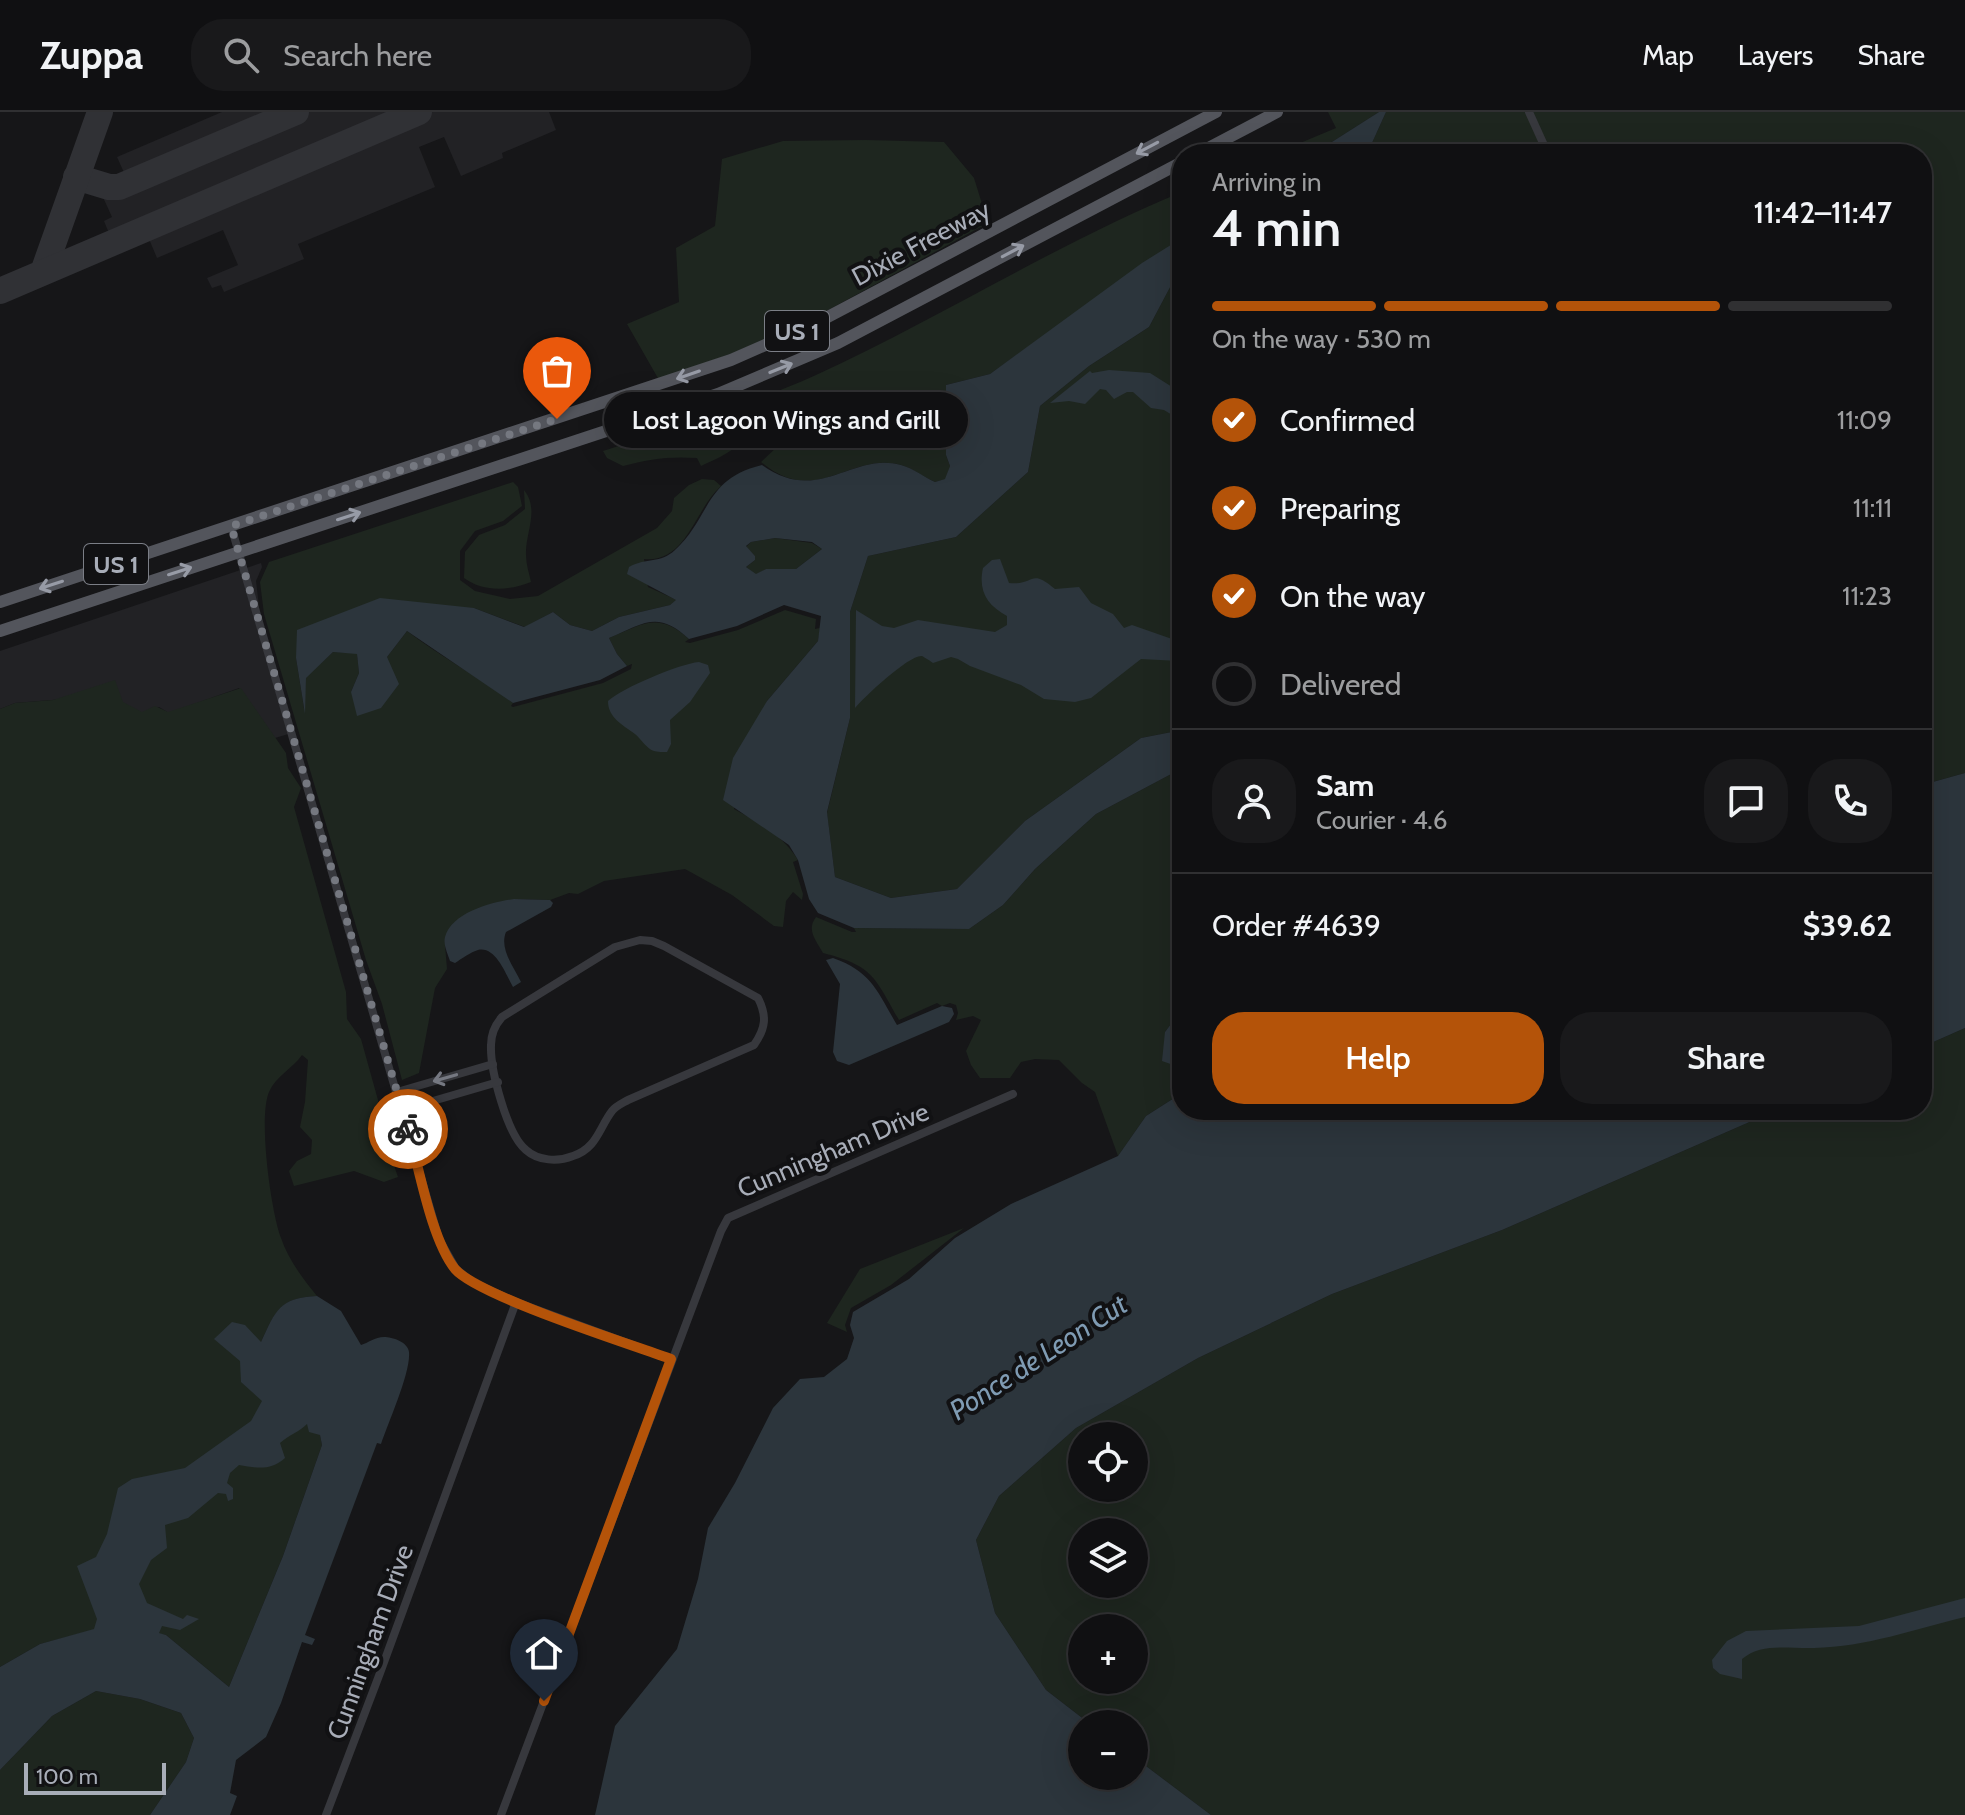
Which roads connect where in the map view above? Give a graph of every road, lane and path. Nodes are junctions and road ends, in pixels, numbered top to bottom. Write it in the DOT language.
graph roads {
  1 [pos="1216,112"];
  2 [pos="1277,112"];
  3 [pos="1529,112"];
  4 [pos="1216,144"];
  5 [pos="1543,144"];
  6 [pos="1172,167"];
  7 [pos="231,526"];
  8 [pos="239,552"];
  9 [pos="0,602"];
  10 [pos="0,631"];
  11 [pos="493,1064"];
  12 [pos="498,1082"];
  13 [pos="397,1092"];
  14 [pos="1013,1094"];
  15 [pos="402,1110"];
  16 [pos="516,1302"];
  17 [pos="671,1359"];
  18 [pos="326,1815"];
  19 [pos="501,1815"];
  1 -- 7 [label="main road, Dixie Freeway / US 1, one-way"];
  2 -- 4 [label="main road"];
  3 -- 5 [label="street"];
  8 -- 6 [label="main road, Dixie Freeway / US 1, one-way"];
  7 -- 8 [label="street"];
  7 -- 9 [label="main road, Dixie Freeway / US 1, one-way"];
  10 -- 8 [label="main road, Dixie Freeway / US 1, one-way"];
  8 -- 13 [label="street"];
  11 -- 12 [label="street"];
  11 -- 12 [label="street"];
  11 -- 13 [label="street, one-way"];
  12 -- 15 [label="street"];
  13 -- 15 [label="street"];
  14 -- 17 [label="street, Cunningham Drive"];
  15 -- 16 [label="street"];
  16 -- 17 [label="street"];
  16 -- 18 [label="street, Cunningham Drive"];
  17 -- 19 [label="street, Cunningham Drive"];
}
